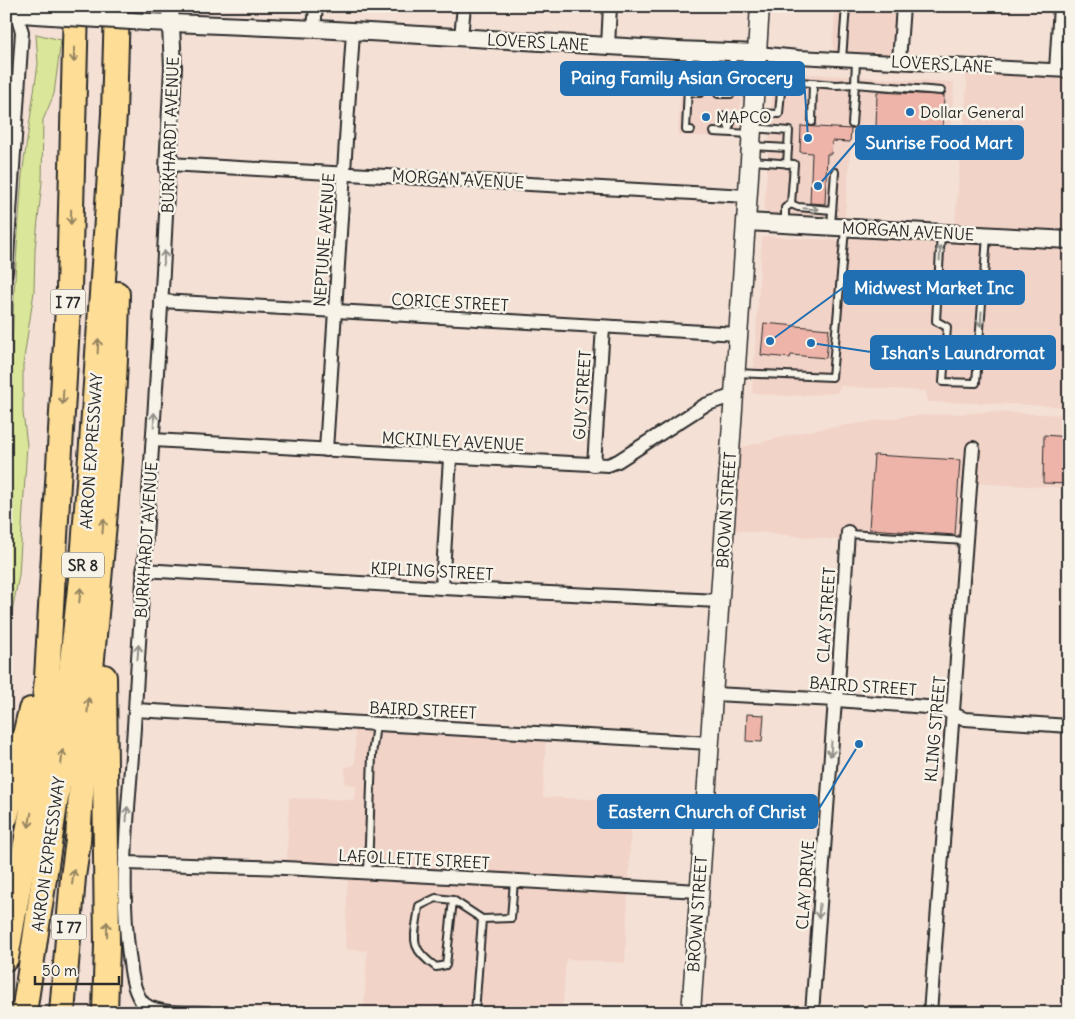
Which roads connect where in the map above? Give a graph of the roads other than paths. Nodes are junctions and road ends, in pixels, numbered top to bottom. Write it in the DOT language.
graph roads {
  1 [pos="76,6"];
  2 [pos="116,6"];
  3 [pos="170,6"];
  4 [pos="316,6"];
  5 [pos="464,6"];
  6 [pos="610,6"];
  7 [pos="760,6"];
  8 [pos="846,6"];
  9 [pos="903,6"];
  10 [pos="1060,6"];
  11 [pos="12,11"];
  12 [pos="170,24"];
  13 [pos="314,29"];
  14 [pos="353,32"];
  15 [pos="461,38"];
  16 [pos="608,46"];
  17 [pos="691,50"];
  18 [pos="733,52"];
  19 [pos="758,53"];
  20 [pos="842,59"];
  21 [pos="856,60"];
  22 [pos="899,62"];
  23 [pos="690,66"];
  24 [pos="732,68"];
  25 [pos="1062,70"];
  26 [pos="688,82"];
  27 [pos="700,83"];
  28 [pos="718,84"];
  29 [pos="813,84"];
  30 [pos="854,84"];
  31 [pos="941,90"];
  32 [pos="755,91"];
  33 [pos="688,92"];
  34 [pos="700,93"];
  35 [pos="718,94"];
  36 [pos="730,95"];
  37 [pos="114,114"];
  38 [pos="725,116"];
  39 [pos="733,117"];
  40 [pos="812,122"];
  41 [pos="852,124"];
  42 [pos="692,130"];
  43 [pos="729,130"];
  44 [pos="714,132"];
  45 [pos="752,136"];
  46 [pos="788,148"];
  47 [pos="10,154"];
  48 [pos="787,164"];
  49 [pos="168,167"];
  50 [pos="835,172"];
  51 [pos="344,173"];
  52 [pos="747,196"];
  53 [pos="791,204"];
  54 [pos="836,221"];
  55 [pos="746,222"];
  56 [pos="785,224"];
  57 [pos="941,233"];
  58 [pos="987,235"];
  59 [pos="1069,240"];
  60 [pos="6,272"];
  61 [pos="161,301"];
  62 [pos="335,311"];
  63 [pos="603,327"];
  64 [pos="738,334"];
  65 [pos="735,373"];
  66 [pos="734,395"];
  67 [pos="153,440"];
  68 [pos="973,448"];
  69 [pos="326,450"];
  70 [pos="450,458"];
  71 [pos="594,465"];
  72 [pos="848,533"];
  73 [pos="966,541"];
  74 [pos="143,570"];
  75 [pos="442,588"];
  76 [pos="97,590"];
  77 [pos="52,597"];
  78 [pos="720,601"];
  79 [pos="713,694"];
  80 [pos="836,700"];
  81 [pos="135,710"];
  82 [pos="953,714"];
  83 [pos="376,724"];
  84 [pos="1069,726"];
  85 [pos="710,743"];
  86 [pos="6,816"];
  87 [pos="126,862"];
  88 [pos="368,873"];
  89 [pos="514,881"];
  90 [pos="700,891"];
  91 [pos="453,900"];
  92 [pos="482,919"];
  93 [pos="6,958"];
  94 [pos="179,1012"];
  95 [pos="24,1013"];
  96 [pos="62,1013"];
  97 [pos="105,1013"];
  98 [pos="208,1013"];
  99 [pos="475,1013"];
  100 [pos="690,1013"];
  101 [pos="812,1013"];
  102 [pos="930,1013"];
  1 -- 77 [label="highway, AKRON EXPRESSWAY / I 77, one-way"];
  2 -- 37 [label="highway, AKRON EXPRESSWAY / I 77"];
  3 -- 12 [label="street, BURKHARDT AVENUE"];
  4 -- 13 [label="street"];
  5 -- 15 [label="street"];
  6 -- 16 [label="street"];
  7 -- 19 [label="main road, BROWN STREET"];
  8 -- 20 [label="lane"];
  9 -- 22 [label="street"];
  10 -- 25 [label="street"];
  11 -- 12 [label="street, LOVERS LANE, bridge"];
  11 -- 47 [label="street"];
  12 -- 13 [label="street, LOVERS LANE"];
  12 -- 49 [label="street, BURKHARDT AVENUE"];
  13 -- 14 [label="street, LOVERS LANE"];
  14 -- 15 [label="street, LOVERS LANE"];
  14 -- 51 [label="street, NEPTUNE AVENUE"];
  15 -- 16 [label="street, LOVERS LANE"];
  16 -- 17 [label="street, LOVERS LANE"];
  17 -- 18 [label="street, LOVERS LANE"];
  17 -- 23 [label="lane"];
  18 -- 19 [label="street, LOVERS LANE"];
  18 -- 24 [label="lane"];
  19 -- 20 [label="street, LOVERS LANE"];
  19 -- 32 [label="main road, BROWN STREET"];
  20 -- 21 [label="street, LOVERS LANE"];
  21 -- 22 [label="street, LOVERS LANE"];
  21 -- 30 [label="lane"];
  22 -- 25 [label="street, LOVERS LANE"];
  23 -- 24 [label="lane"];
  23 -- 26 [label="lane"];
  24 -- 36 [label="lane"];
  26 -- 27 [label="lane"];
  26 -- 33 [label="lane"];
  28 -- 36 [label="lane"];
  29 -- 30 [label="lane"];
  29 -- 40 [label="lane"];
  29 -- 45 [label="lane"];
  30 -- 31 [label="lane"];
  30 -- 41 [label="lane"];
  32 -- 36 [label="lane"];
  32 -- 45 [label="main road, BROWN STREET"];
  33 -- 34 [label="lane"];
  33 -- 42 [label="lane"];
  35 -- 36 [label="lane"];
  76 -- 37 [label="highway, I 77, one-way"];
  95 -- 37 [label="highway, AKRON EXPRESSWAY / SR 8, one-way"];
  38 -- 43 [label="lane"];
  39 -- 43 [label="lane"];
  43 -- 44 [label="lane"];
  43 -- 45 [label="lane"];
  45 -- 46 [label="lane"];
  45 -- 46 [label="lane"];
  45 -- 48 [label="lane"];
  45 -- 52 [label="main road, BROWN STREET"];
  46 -- 48 [label="lane"];
  47 -- 60 [label="street"];
  48 -- 53 [label="lane"];
  49 -- 51 [label="street, MORGAN AVENUE"];
  61 -- 49 [label="street, BURKHARDT AVENUE, one-way"];
  50 -- 54 [label="lane"];
  51 -- 52 [label="street, MORGAN AVENUE"];
  51 -- 62 [label="street, NEPTUNE AVENUE"];
  52 -- 55 [label="main road, BROWN STREET"];
  53 -- 54 [label="lane, one-way"];
  53 -- 56 [label="lane"];
  54 -- 56 [label="street, MORGAN AVENUE"];
  54 -- 57 [label="street, MORGAN AVENUE"];
  54 -- 65 [label="lane"];
  55 -- 56 [label="street, MORGAN AVENUE"];
  55 -- 64 [label="main road, BROWN STREET"];
  57 -- 58 [label="street, MORGAN AVENUE"];
  58 -- 57 [label="lane, one-way"];
  58 -- 59 [label="street, MORGAN AVENUE"];
  61 -- 62 [label="street, CORICE STREET"];
  67 -- 61 [label="street, BURKHARDT AVENUE, one-way"];
  62 -- 63 [label="street, CORICE STREET"];
  62 -- 69 [label="street, NEPTUNE AVENUE"];
  63 -- 64 [label="street, CORICE STREET"];
  63 -- 71 [label="street, GUY STREET"];
  64 -- 65 [label="main road, BROWN STREET"];
  65 -- 66 [label="main road, BROWN STREET"];
  66 -- 71 [label="street, MCKINLEY AVENUE"];
  66 -- 78 [label="main road, BROWN STREET"];
  67 -- 69 [label="street, MCKINLEY AVENUE"];
  67 -- 74 [label="street, BURKHARDT AVENUE"];
  68 -- 73 [label="street, KLING STREET"];
  69 -- 70 [label="street, MCKINLEY AVENUE"];
  70 -- 71 [label="street, MCKINLEY AVENUE"];
  70 -- 75 [label="street"];
  72 -- 73 [label="lane"];
  72 -- 80 [label="street, CLAY STREET"];
  73 -- 82 [label="street, KLING STREET"];
  74 -- 75 [label="street, KIPLING STREET"];
  81 -- 74 [label="street, BURKHARDT AVENUE, one-way"];
  75 -- 78 [label="street, KIPLING STREET"];
  96 -- 76 [label="highway, I 77, one-way"];
  97 -- 76 [label="highway, one-way"];
  77 -- 86 [label="highway, I 77"];
  77 -- 93 [label="highway, AKRON EXPRESSWAY / SR 8, one-way"];
  78 -- 79 [label="main road, BROWN STREET"];
  79 -- 80 [label="street, BAIRD STREET"];
  79 -- 85 [label="main road, BROWN STREET"];
  80 -- 82 [label="street, BAIRD STREET"];
  80 -- 101 [label="street, CLAY DRIVE, one-way"];
  81 -- 83 [label="street, BAIRD STREET"];
  87 -- 81 [label="street, BURKHARDT AVENUE, one-way"];
  82 -- 84 [label="street, BAIRD STREET"];
  82 -- 102 [label="street, KLING STREET"];
  83 -- 85 [label="street, BAIRD STREET"];
  83 -- 88 [label="lane"];
  85 -- 90 [label="main road, BROWN STREET"];
  87 -- 88 [label="street, LAFOLLETTE STREET"];
  87 -- 94 [label="street, BURKHARDT AVENUE"];
  88 -- 89 [label="street, LAFOLLETTE STREET"];
  89 -- 90 [label="street, LAFOLLETTE STREET"];
  89 -- 92 [label="lane"];
  90 -- 100 [label="main road, BROWN STREET"];
  91 -- 91 [label="lane"];
  91 -- 92 [label="lane"];
  92 -- 99 [label="lane"];
  94 -- 98 [label="street, BURKHARDT AVENUE"];
}
